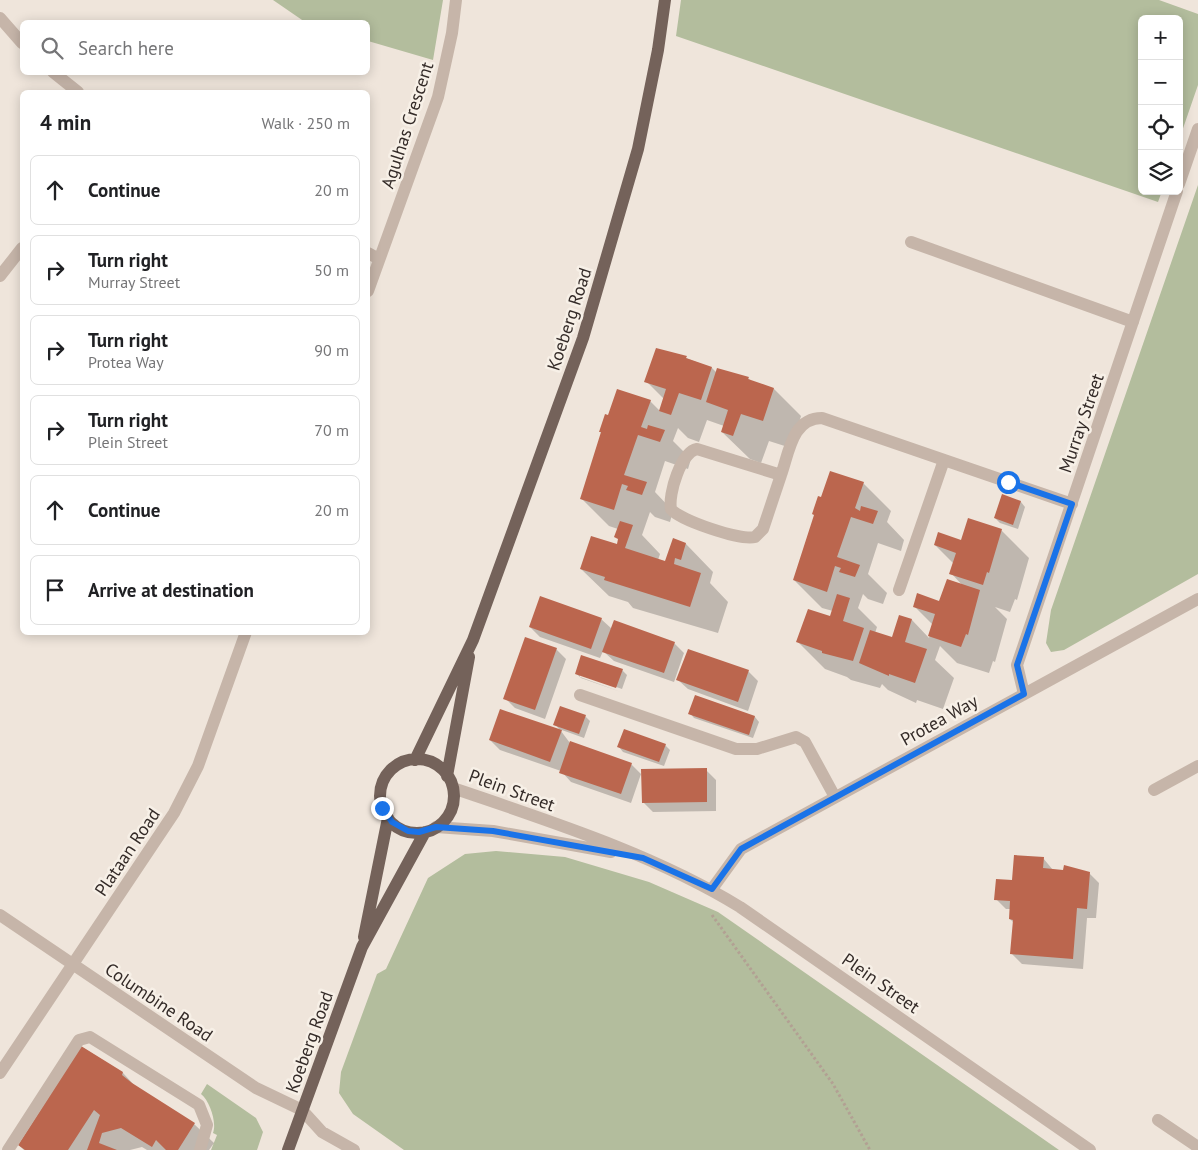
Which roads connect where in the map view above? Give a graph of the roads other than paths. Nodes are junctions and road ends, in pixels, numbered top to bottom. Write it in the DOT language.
graph roads {
  1 [pos="456,0"];
  2 [pos="665,0"];
  3 [pos="0,18"];
  4 [pos="20,41"];
  5 [pos="57,75"];
  6 [pos="76,90"];
  7 [pos="1198,129"];
  8 [pos="1183,172"];
  9 [pos="1176,195"];
  10 [pos="910,242"];
  11 [pos="20,251"];
  12 [pos="373,256"];
  13 [pos="0,276"];
  14 [pos="370,277"];
  15 [pos="1133,322"];
  16 [pos="944,460"];
  17 [pos="780,476"];
  18 [pos="1072,504"];
  19 [pos="899,590"];
  20 [pos="1198,599"];
  21 [pos="245,635"];
  22 [pos="473,640"];
  23 [pos="1024,694"];
  24 [pos="580,695"];
  25 [pos="415,760"];
  26 [pos="1198,766"];
  27 [pos="447,776"];
  28 [pos="453,788"];
  29 [pos="1154,790"];
  30 [pos="836,797"];
  31 [pos="388,818"];
  32 [pos="431,829"];
  33 [pos="643,858"];
  34 [pos="712,889"];
  35 [pos="0,915"];
  36 [pos="362,947"];
  37 [pos="72,965"];
  38 [pos="0,1072"];
  39 [pos="302,1110"];
  40 [pos="1158,1120"];
  41 [pos="1198,1148"];
  42 [pos="8,1150"];
  43 [pos="200,1150"];
  44 [pos="288,1150"];
  45 [pos="354,1150"];
  46 [pos="1090,1150"];
  1 -- 12 [label="street, Agulhas Crescent"];
  2 -- 22 [label="main road, Koeberg Road"];
  3 -- 4 [label="street"];
  5 -- 6 [label="street"];
  7 -- 8 [label="street"];
  9 -- 15 [label="street, Murray Street"];
  10 -- 15 [label="street"];
  11 -- 13 [label="street"];
  12 -- 14 [label="street"];
  15 -- 18 [label="street, Murray Street"];
  16 -- 17 [label="street"];
  16 -- 18 [label="street"];
  16 -- 19 [label="street"];
  17 -- 17 [label="street"];
  18 -- 23 [label="street, Murray Street"];
  20 -- 23 [label="street, Protea Way"];
  21 -- 37 [label="street, Plataan Road"];
  22 -- 25 [label="main road, Koeberg Road"];
  22 -- 27 [label="main road, Koeberg Road"];
  23 -- 30 [label="street, Protea Way"];
  24 -- 30 [label="street"];
  25 -- 27 [label="main road"];
  25 -- 31 [label="main road"];
  26 -- 29 [label="street"];
  27 -- 28 [label="main road"];
  28 -- 32 [label="main road"];
  28 -- 33 [label="street, Plein Street"];
  30 -- 34 [label="street, Protea Way"];
  31 -- 32 [label="main road"];
  31 -- 36 [label="main road, Koeberg Road"];
  32 -- 33 [label="street, Plein Street"];
  32 -- 36 [label="main road, Koeberg Road"];
  33 -- 34 [label="street, Plein Street"];
  34 -- 46 [label="street, Plein Street"];
  35 -- 37 [label="street, Columbine Road"];
  36 -- 39 [label="main road, Koeberg Road"];
  37 -- 38 [label="street, Plataan Road"];
  37 -- 39 [label="street, Columbine Road"];
  39 -- 44 [label="main road, Koeberg Road"];
  39 -- 45 [label="street"];
  40 -- 41 [label="street"];
  42 -- 43 [label="street"];
}
